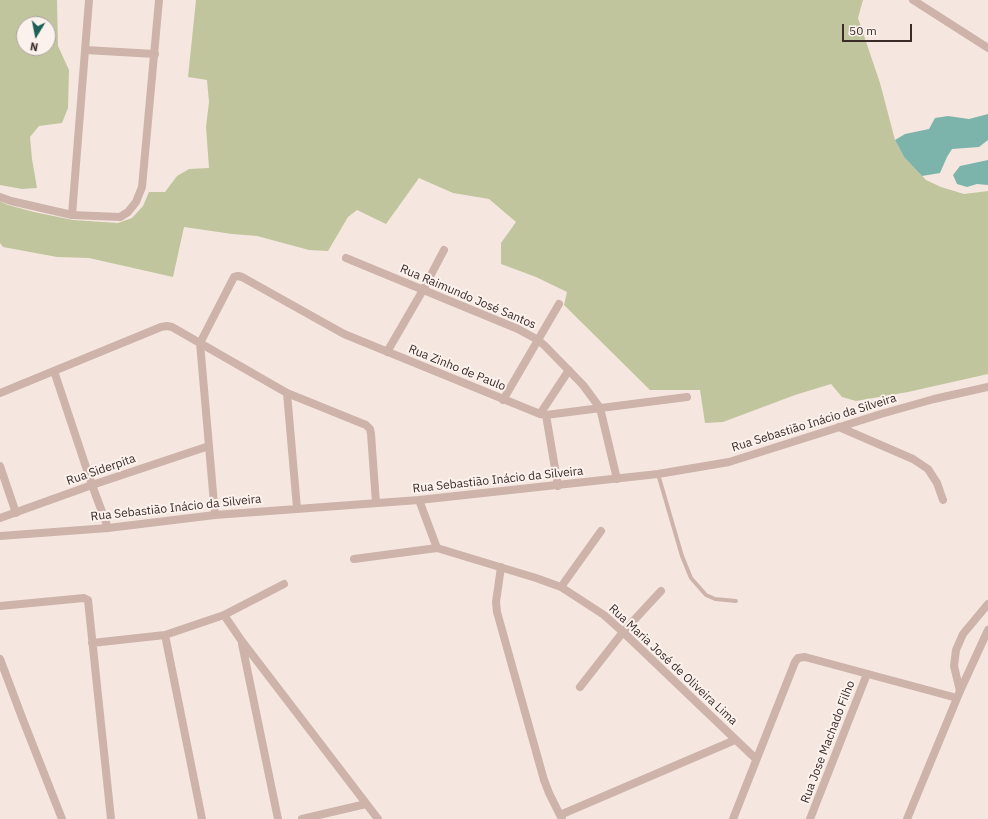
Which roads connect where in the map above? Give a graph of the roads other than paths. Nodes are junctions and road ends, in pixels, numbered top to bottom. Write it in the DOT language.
graph roads {
  1 [pos="89,0"];
  2 [pos="159,0"];
  3 [pos="913,0"];
  4 [pos="988,48"];
  5 [pos="85,50"];
  6 [pos="155,54"];
  7 [pos="0,197"];
  8 [pos="72,215"];
  9 [pos="444,250"];
  10 [pos="346,258"];
  11 [pos="424,290"];
  12 [pos="559,304"];
  13 [pos="538,340"];
  14 [pos="200,343"];
  15 [pos="387,352"];
  16 [pos="569,370"];
  17 [pos="54,372"];
  18 [pos="988,387"];
  19 [pos="0,393"];
  20 [pos="287,393"];
  21 [pos="687,397"];
  22 [pos="503,400"];
  23 [pos="600,408"];
  24 [pos="543,414"];
  25 [pos="839,426"];
  26 [pos="210,446"];
  27 [pos="0,466"];
  28 [pos="658,474"];
  29 [pos="617,479"];
  30 [pos="92,485"];
  31 [pos="558,486"];
  32 [pos="419,500"];
  33 [pos="943,500"];
  34 [pos="376,504"];
  35 [pos="297,508"];
  36 [pos="16,513"];
  37 [pos="215,515"];
  38 [pos="0,518"];
  39 [pos="108,528"];
  40 [pos="601,531"];
  41 [pos="0,536"];
  42 [pos="438,548"];
  43 [pos="354,559"];
  44 [pos="501,568"];
  45 [pos="284,584"];
  46 [pos="561,587"];
  47 [pos="661,591"];
  48 [pos="736,601"];
  49 [pos="988,604"];
  50 [pos="0,606"];
  51 [pos="224,615"];
  52 [pos="988,630"];
  53 [pos="623,632"];
  54 [pos="165,635"];
  55 [pos="241,640"];
  56 [pos="92,643"];
  57 [pos="0,659"];
  58 [pos="867,674"];
  59 [pos="580,687"];
  60 [pos="958,694"];
  61 [pos="735,740"];
  62 [pos="756,759"];
  63 [pos="366,804"];
  64 [pos="561,817"];
  65 [pos="62,819"];
  66 [pos="111,819"];
  67 [pos="202,819"];
  68 [pos="278,819"];
  69 [pos="302,819"];
  70 [pos="378,819"];
  71 [pos="732,819"];
  72 [pos="810,819"];
  73 [pos="907,819"];
  1 -- 5 [label="street"];
  2 -- 6 [label="street"];
  3 -- 4 [label="street"];
  5 -- 6 [label="street"];
  5 -- 8 [label="street"];
  6 -- 8 [label="street"];
  7 -- 8 [label="street"];
  9 -- 11 [label="street"];
  10 -- 11 [label="street, Rua Raimundo José Santos"];
  11 -- 13 [label="street, Rua Raimundo José Santos"];
  11 -- 15 [label="street"];
  12 -- 13 [label="street"];
  13 -- 16 [label="street, Rua Raimundo José Santos"];
  13 -- 22 [label="street"];
  14 -- 15 [label="street, Rua Zinho de Paulo"];
  14 -- 17 [label="street"];
  14 -- 20 [label="street"];
  14 -- 26 [label="street"];
  15 -- 22 [label="street, Rua Zinho de Paulo"];
  16 -- 23 [label="street, Rua Raimundo José Santos"];
  16 -- 24 [label="street"];
  17 -- 19 [label="street"];
  17 -- 30 [label="street"];
  18 -- 25 [label="street, Rua Sebastião Inácio da Silveira"];
  20 -- 34 [label="street"];
  20 -- 35 [label="street"];
  21 -- 23 [label="street, Rua Zinho de Paulo"];
  22 -- 24 [label="street, Rua Zinho de Paulo"];
  23 -- 24 [label="street, Rua Zinho de Paulo"];
  23 -- 29 [label="street, Rua Raimundo José Santos"];
  24 -- 31 [label="street"];
  25 -- 28 [label="street, Rua Sebastião Inácio da Silveira"];
  25 -- 33 [label="street"];
  26 -- 30 [label="street, Rua Siderpita"];
  26 -- 37 [label="street"];
  27 -- 36 [label="street"];
  28 -- 29 [label="street, Rua Sebastião Inácio da Silveira"];
  28 -- 48 [label="lane"];
  29 -- 31 [label="street, Rua Sebastião Inácio da Silveira"];
  30 -- 36 [label="street, Rua Siderpita"];
  30 -- 39 [label="street"];
  31 -- 32 [label="street, Rua Sebastião Inácio da Silveira"];
  32 -- 34 [label="street, Rua Sebastião Inácio da Silveira"];
  32 -- 42 [label="street"];
  34 -- 35 [label="street, Rua Sebastião Inácio da Silveira"];
  35 -- 37 [label="street, Rua Sebastião Inácio da Silveira"];
  36 -- 38 [label="street, Rua Siderpita"];
  37 -- 39 [label="street, Rua Sebastião Inácio da Silveira"];
  39 -- 41 [label="street, Rua Sebastião Inácio da Silveira"];
  40 -- 46 [label="street"];
  42 -- 43 [label="street"];
  42 -- 44 [label="street, Rua Maria José de Oliveira Lima"];
  44 -- 46 [label="street, Rua Maria José de Oliveira Lima"];
  44 -- 64 [label="street"];
  45 -- 51 [label="street"];
  46 -- 53 [label="street, Rua Maria José de Oliveira Lima"];
  47 -- 53 [label="street"];
  49 -- 60 [label="street"];
  50 -- 56 [label="street"];
  51 -- 54 [label="street"];
  51 -- 55 [label="street"];
  52 -- 60 [label="street"];
  53 -- 59 [label="street"];
  53 -- 61 [label="street, Rua Maria José de Oliveira Lima"];
  54 -- 56 [label="street"];
  54 -- 67 [label="street"];
  55 -- 63 [label="street"];
  55 -- 68 [label="street"];
  56 -- 66 [label="street"];
  57 -- 65 [label="street"];
  58 -- 60 [label="street"];
  58 -- 62 [label="street"];
  58 -- 72 [label="street, Rua Jose Machado Filho"];
  60 -- 73 [label="street"];
  61 -- 62 [label="street, Rua Maria José de Oliveira Lima"];
  61 -- 64 [label="street"];
  62 -- 71 [label="street"];
  63 -- 69 [label="street"];
  63 -- 70 [label="street"];
}
